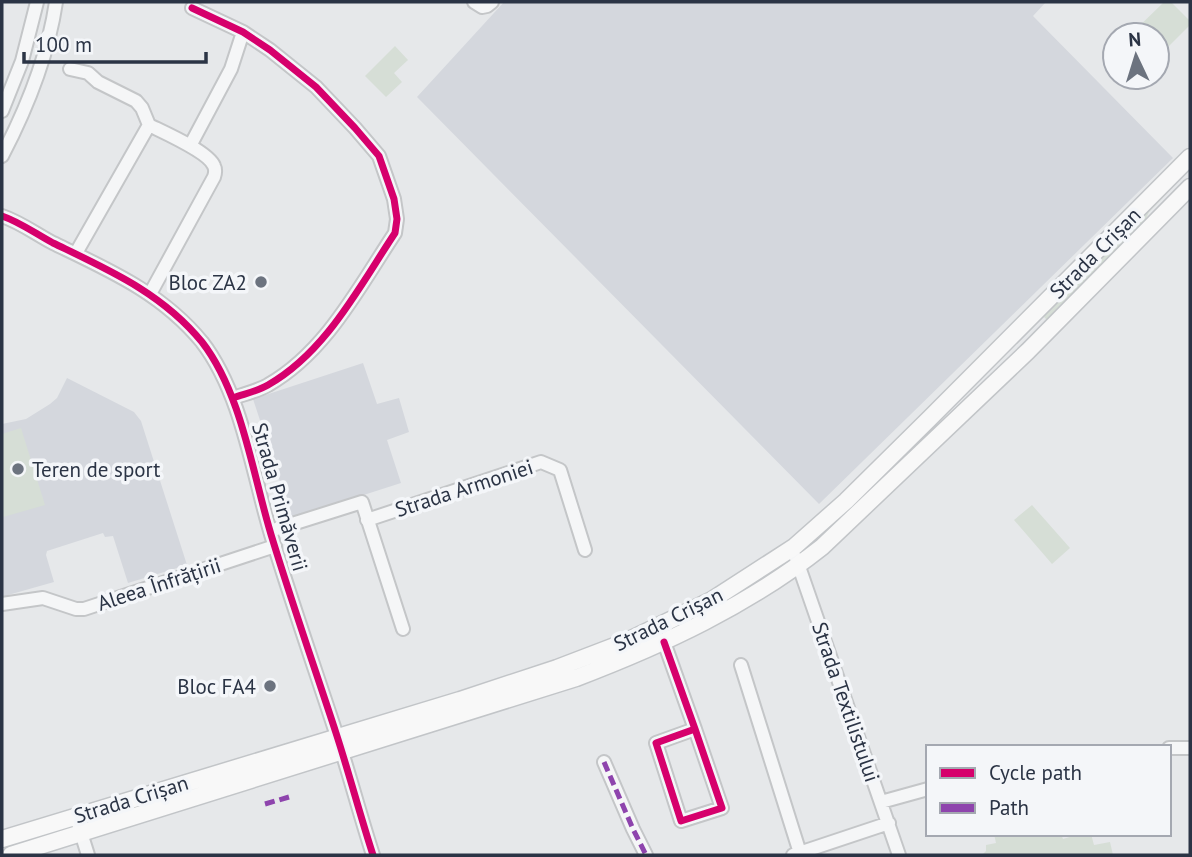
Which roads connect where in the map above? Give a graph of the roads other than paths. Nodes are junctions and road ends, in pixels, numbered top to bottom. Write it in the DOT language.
graph roads {
  1 [pos="37,2"];
  2 [pos="53,2"];
  3 [pos="474,2"];
  4 [pos="492,2"];
  5 [pos="192,8"];
  6 [pos="243,32"];
  7 [pos="70,69"];
  8 [pos="17,74"];
  9 [pos="35,81"];
  10 [pos="2,111"];
  11 [pos="149,125"];
  12 [pos="190,146"];
  13 [pos="2,156"];
  14 [pos="1190,157"];
  15 [pos="1190,187"];
  16 [pos="2,215"];
  17 [pos="76,253"];
  18 [pos="150,294"];
  19 [pos="233,398"];
  20 [pos="367,520"];
  21 [pos="270,531"];
  22 [pos="275,546"];
  23 [pos="794,547"];
  24 [pos="585,550"];
  25 [pos="798,566"];
  26 [pos="2,604"];
  27 [pos="403,629"];
  28 [pos="664,642"];
  29 [pos="741,665"];
  30 [pos="695,729"];
  31 [pos="340,745"];
  32 [pos="1171,748"];
  33 [pos="1190,748"];
  34 [pos="604,762"];
  35 [pos="926,790"];
  36 [pos="881,802"];
  37 [pos="76,817"];
  38 [pos="889,823"];
  39 [pos="81,833"];
  40 [pos="2,839"];
  41 [pos="796,854"];
  42 [pos="11,855"];
  43 [pos="88,855"];
  44 [pos="373,855"];
  45 [pos="646,855"];
  46 [pos="899,855"];
  1 -- 8 [label="street"];
  2 -- 9 [label="street"];
  3 -- 4 [label="street"];
  5 -- 6 [label="street"];
  6 -- 12 [label="street"];
  6 -- 19 [label="street"];
  7 -- 11 [label="street"];
  8 -- 9 [label="street"];
  8 -- 10 [label="street"];
  9 -- 13 [label="street"];
  11 -- 12 [label="street"];
  11 -- 17 [label="street"];
  12 -- 18 [label="street"];
  14 -- 23 [label="main road, Strada Crișan"];
  15 -- 25 [label="main road, Strada Crișan"];
  16 -- 17 [label="street, Strada Primăverii"];
  17 -- 18 [label="street, Strada Primăverii"];
  18 -- 19 [label="street, Strada Primăverii"];
  19 -- 21 [label="street, Strada Primăverii"];
  20 -- 21 [label="street"];
  20 -- 24 [label="street, Strada Armoniei"];
  20 -- 27 [label="street"];
  21 -- 22 [label="street, Strada Primăverii"];
  22 -- 26 [label="street, Aleea Înfrățirii"];
  22 -- 31 [label="street, Strada Primăverii"];
  23 -- 25 [label="street, Strada Textilistului"];
  23 -- 31 [label="main road, Strada Crișan"];
  25 -- 28 [label="main road, Strada Crișan"];
  25 -- 36 [label="street, Strada Textilistului"];
  28 -- 30 [label="street"];
  28 -- 31 [label="main road, Strada Crișan"];
  29 -- 41 [label="street"];
  30 -- 30 [label="street"];
  31 -- 37 [label="main road, Strada Crișan"];
  31 -- 39 [label="main road, Strada Crișan"];
  31 -- 44 [label="street, Strada Primăverii"];
  32 -- 33 [label="street"];
  34 -- 45 [label="street"];
  35 -- 36 [label="street"];
  36 -- 38 [label="street, Strada Textilistului"];
  37 -- 39 [label="street"];
  37 -- 40 [label="main road, Strada Crișan"];
  38 -- 41 [label="street"];
  38 -- 46 [label="street, Strada Textilistului"];
  39 -- 42 [label="main road, Strada Crișan"];
  39 -- 43 [label="street"];
}
